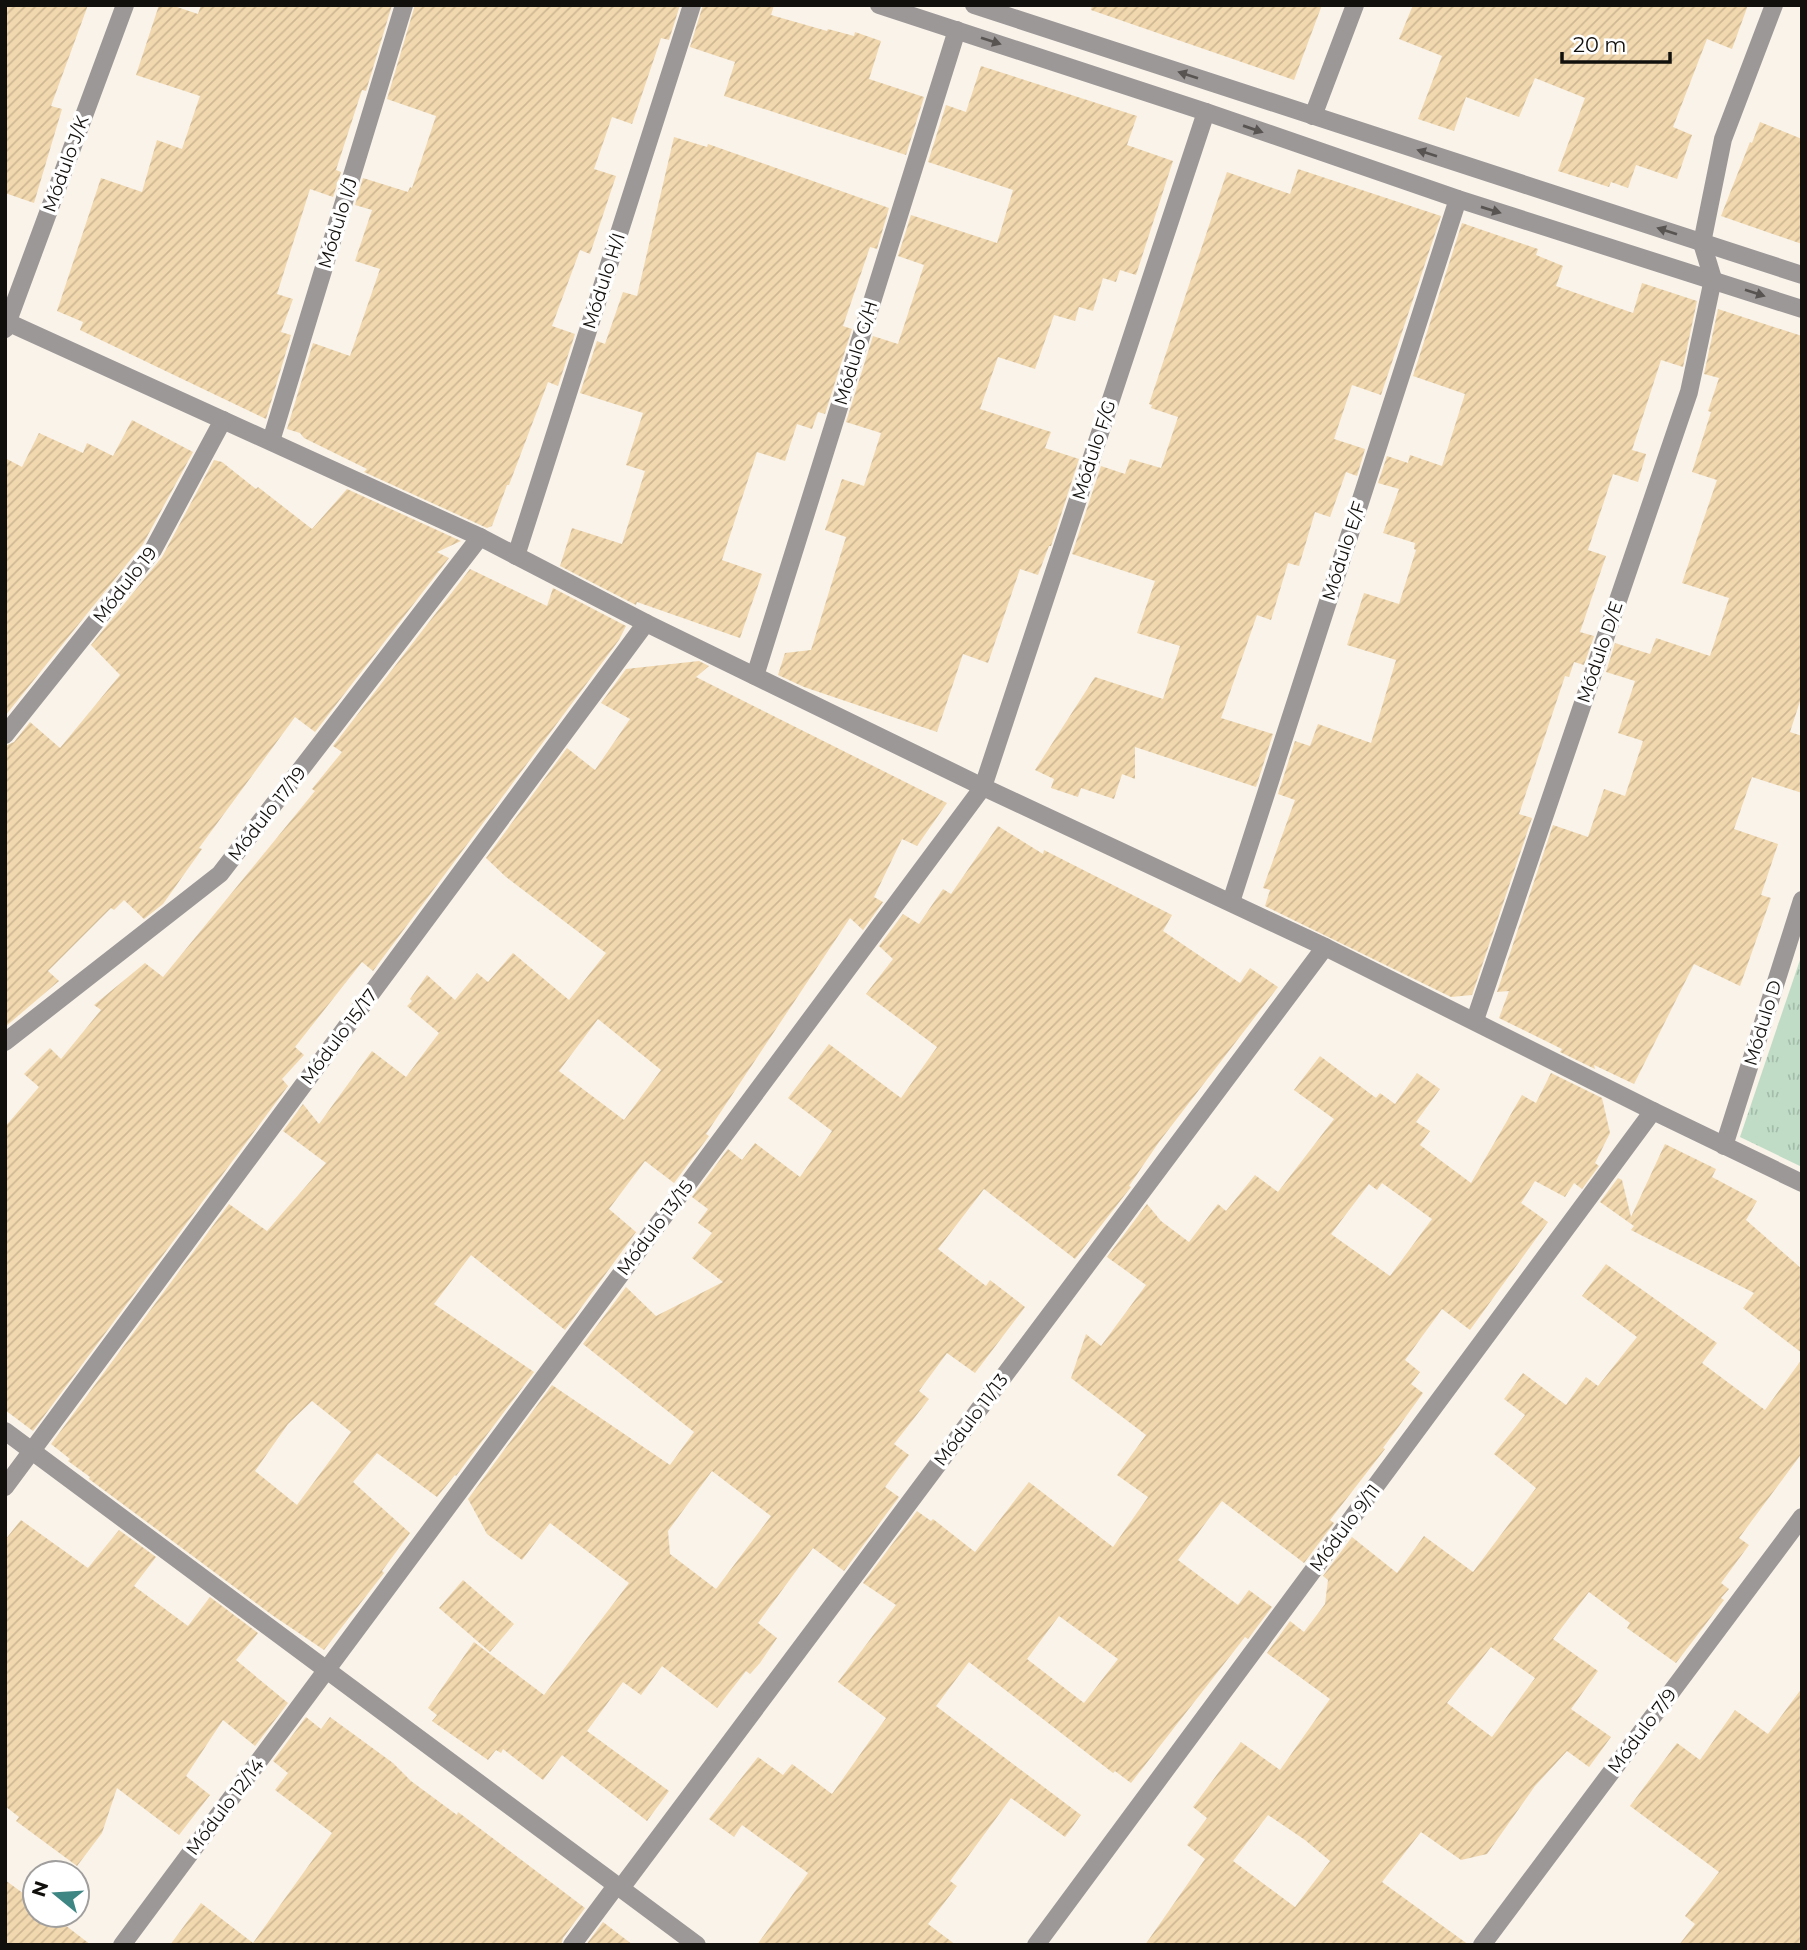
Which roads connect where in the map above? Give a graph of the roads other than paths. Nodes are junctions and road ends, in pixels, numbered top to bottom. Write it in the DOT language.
graph roads {
  1 [pos="125,5"];
  2 [pos="404,5"];
  3 [pos="692,5"];
  4 [pos="879,5"];
  5 [pos="974,5"];
  6 [pos="1355,5"];
  7 [pos="1774,5"];
  8 [pos="957,30"];
  9 [pos="1155,64"];
  10 [pos="1146,93"];
  11 [pos="1206,112"];
  12 [pos="1313,116"];
  13 [pos="1458,199"];
  14 [pos="1702,243"];
  15 [pos="1802,275"];
  16 [pos="1713,279"];
  17 [pos="1802,309"];
  18 [pos="6,324"];
  19 [pos="223,420"];
  20 [pos="271,441"];
  21 [pos="480,537"];
  22 [pos="516,556"];
  23 [pos="646,624"];
  24 [pos="755,676"];
  25 [pos="5,736"];
  26 [pos="983,787"];
  27 [pos="1802,900"];
  28 [pos="1231,902"];
  29 [pos="1325,947"];
  30 [pos="1475,1020"];
  31 [pos="5,1042"];
  32 [pos="1653,1111"];
  33 [pos="1724,1146"];
  34 [pos="1802,1183"];
  35 [pos="5,1431"];
  36 [pos="32,1451"];
  37 [pos="5,1487"];
  38 [pos="1802,1517"];
  39 [pos="327,1670"];
  40 [pos="618,1887"];
  41 [pos="122,1945"];
  42 [pos="572,1945"];
  43 [pos="697,1945"];
  44 [pos="1036,1945"];
  45 [pos="1482,1945"];
  1 -- 18 [label="street, Módulo J/K"];
  2 -- 20 [label="street, Módulo I/J"];
  3 -- 22 [label="street, Módulo H/I"];
  4 -- 8 [label="street"];
  5 -- 9 [label="street"];
  6 -- 12 [label="street"];
  7 -- 14 [label="street"];
  8 -- 10 [label="street, one-way"];
  8 -- 24 [label="street, Módulo G/H"];
  9 -- 10 [label="street"];
  12 -- 9 [label="street, one-way"];
  10 -- 11 [label="street"];
  11 -- 13 [label="street, one-way"];
  11 -- 26 [label="street, Módulo F/G"];
  14 -- 12 [label="street, one-way"];
  13 -- 16 [label="street, one-way"];
  13 -- 28 [label="street, Módulo E/F"];
  14 -- 15 [label="street"];
  14 -- 16 [label="street"];
  16 -- 17 [label="street, one-way"];
  16 -- 30 [label="street, Módulo D/E"];
  18 -- 19 [label="street"];
  19 -- 20 [label="street"];
  19 -- 25 [label="street, Módulo 19"];
  20 -- 21 [label="street"];
  21 -- 22 [label="street"];
  21 -- 31 [label="street, Módulo 17/19"];
  22 -- 23 [label="street"];
  23 -- 24 [label="street"];
  23 -- 36 [label="street, Módulo 15/17"];
  24 -- 26 [label="street"];
  26 -- 28 [label="street"];
  26 -- 39 [label="street, Módulo 13/15"];
  27 -- 33 [label="street, Módulo D"];
  28 -- 29 [label="street"];
  29 -- 30 [label="street"];
  29 -- 40 [label="street, Módulo 11/13"];
  30 -- 32 [label="street"];
  32 -- 33 [label="street"];
  32 -- 44 [label="street, Módulo 9/11"];
  33 -- 34 [label="street"];
  35 -- 36 [label="street"];
  36 -- 37 [label="street, Módulo 15/17"];
  36 -- 39 [label="street"];
  38 -- 45 [label="street, Módulo 7/9"];
  39 -- 40 [label="street"];
  39 -- 41 [label="street, Módulo 12/14"];
  40 -- 42 [label="street, Módulo 11/13"];
  40 -- 43 [label="street"];
}
